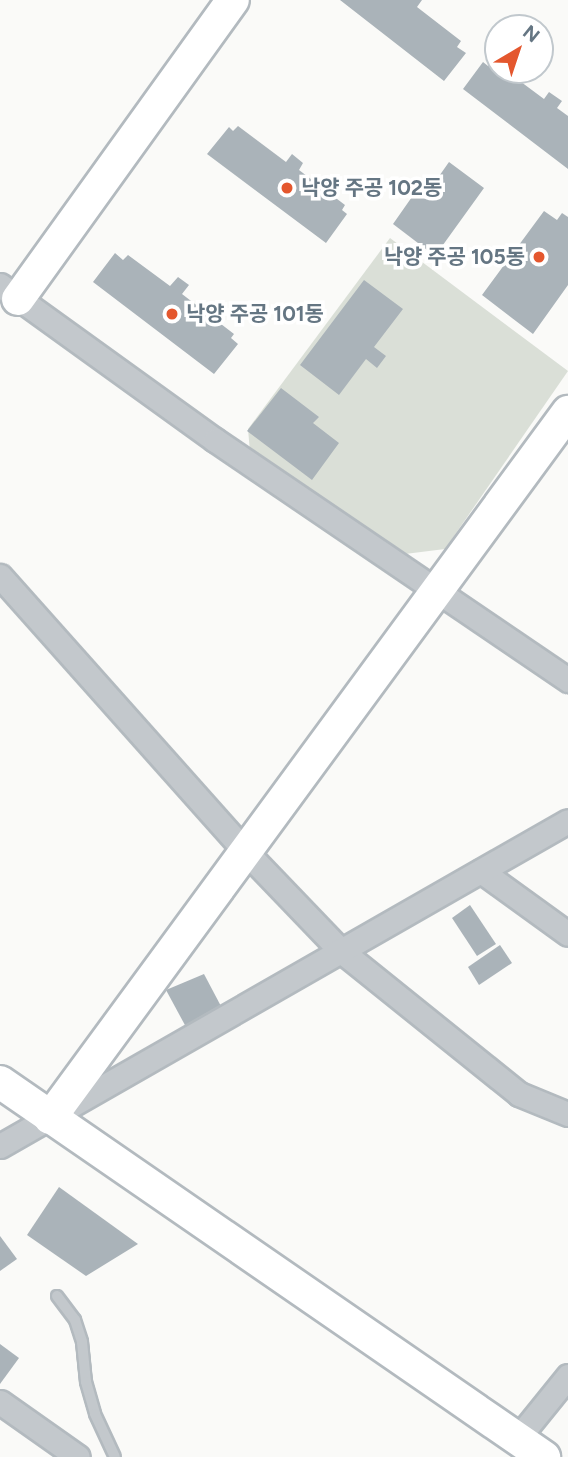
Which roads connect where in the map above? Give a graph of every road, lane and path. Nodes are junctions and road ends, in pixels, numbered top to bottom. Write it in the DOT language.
graph roads {
  1 [pos="233,0"];
  2 [pos="9,292"];
  3 [pos="568,412"];
  4 [pos="0,576"];
  5 [pos="436,592"];
  6 [pos="568,679"];
  7 [pos="568,821"];
  8 [pos="247,853"];
  9 [pos="481,871"];
  10 [pos="568,933"];
  11 [pos="340,950"];
  12 [pos="0,1082"];
  13 [pos="568,1114"];
  14 [pos="50,1118"];
  15 [pos="0,1146"];
  16 [pos="57,1296"];
  17 [pos="568,1376"];
  18 [pos="0,1402"];
  19 [pos="517,1439"];
  20 [pos="78,1457"];
  21 [pos="115,1457"];
  22 [pos="544,1457"];
  1 -- 2 [label="street"];
  2 -- 5 [label="street"];
  3 -- 5 [label="street"];
  4 -- 8 [label="street"];
  5 -- 6 [label="street"];
  5 -- 8 [label="street"];
  7 -- 9 [label="street"];
  8 -- 11 [label="street"];
  8 -- 14 [label="street"];
  9 -- 10 [label="street"];
  9 -- 11 [label="street"];
  11 -- 13 [label="street"];
  11 -- 14 [label="street"];
  12 -- 14 [label="street"];
  14 -- 15 [label="street"];
  14 -- 19 [label="street"];
  16 -- 21 [label="lane"];
  17 -- 19 [label="street"];
  18 -- 20 [label="street"];
  19 -- 22 [label="street"];
}
